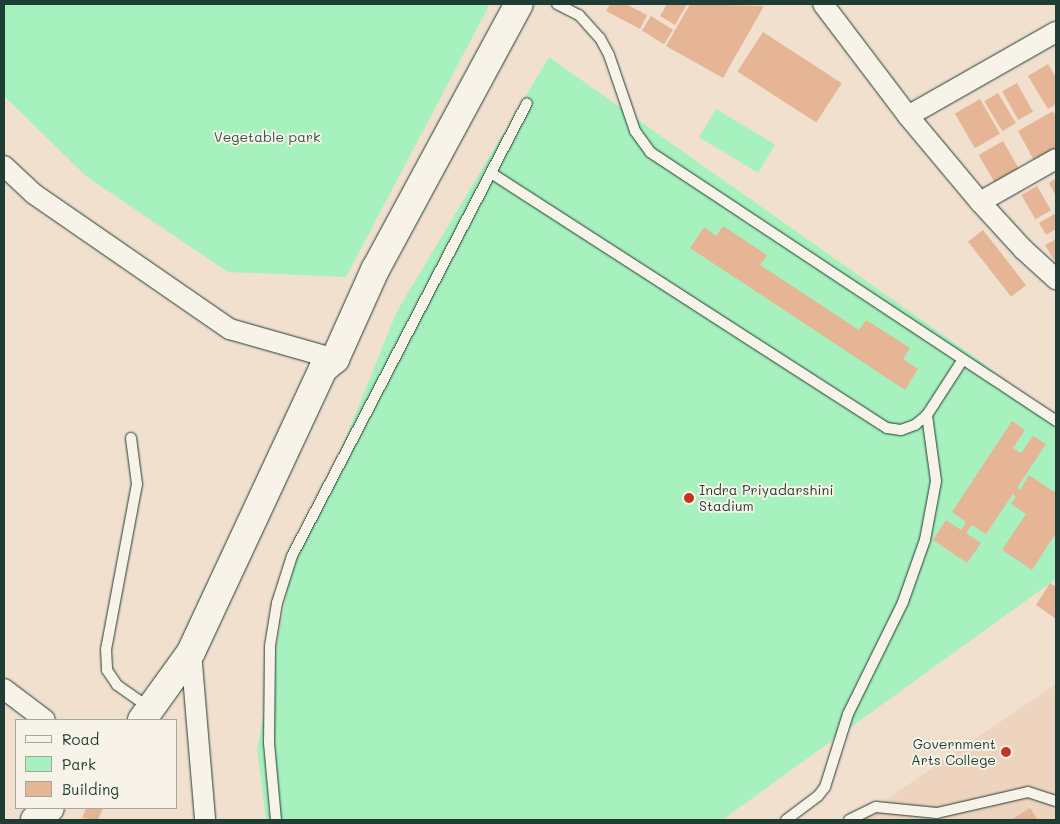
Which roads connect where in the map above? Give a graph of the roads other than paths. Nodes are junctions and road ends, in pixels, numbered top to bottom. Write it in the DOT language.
graph roads {
  1 [pos="519,4"];
  2 [pos="557,4"];
  3 [pos="823,4"];
  4 [pos="1056,32"];
  5 [pos="527,103"];
  6 [pos="908,116"];
  7 [pos="1056,159"];
  8 [pos="4,166"];
  9 [pos="491,173"];
  10 [pos="980,202"];
  11 [pos="1056,279"];
  12 [pos="335,359"];
  13 [pos="962,361"];
  14 [pos="927,415"];
  15 [pos="1056,421"];
  16 [pos="131,438"];
  17 [pos="191,652"];
  18 [pos="5,692"];
  19 [pos="147,715"];
  20 [pos="44,719"];
  21 [pos="1056,801"];
  22 [pos="49,809"];
  23 [pos="35,820"];
  24 [pos="205,820"];
  25 [pos="276,820"];
  26 [pos="786,820"];
  27 [pos="849,820"];
  1 -- 12 [label="main road"];
  2 -- 13 [label="lane"];
  3 -- 6 [label="street"];
  4 -- 6 [label="street"];
  5 -- 9 [label="lane"];
  6 -- 10 [label="street"];
  7 -- 10 [label="street"];
  8 -- 12 [label="street"];
  9 -- 14 [label="lane"];
  9 -- 25 [label="lane"];
  10 -- 11 [label="street"];
  12 -- 17 [label="main road"];
  13 -- 14 [label="lane"];
  13 -- 15 [label="lane"];
  14 -- 26 [label="lane"];
  16 -- 19 [label="lane"];
  17 -- 19 [label="main road"];
  17 -- 24 [label="street"];
  18 -- 20 [label="street"];
  21 -- 27 [label="lane"];
  22 -- 23 [label="main road"];
}
